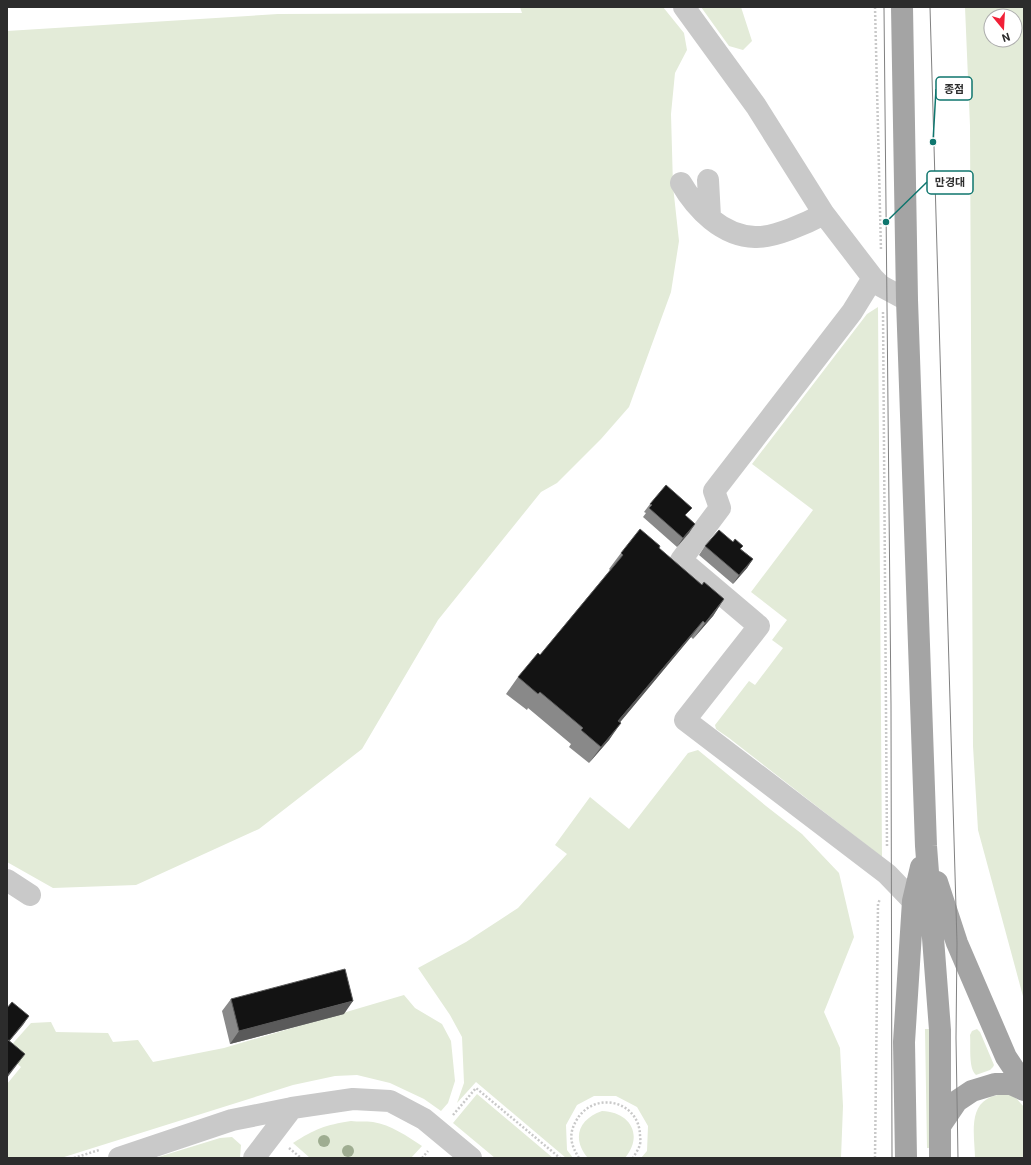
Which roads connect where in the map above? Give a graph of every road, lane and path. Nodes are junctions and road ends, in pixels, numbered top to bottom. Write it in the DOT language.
graph roads {
  1 [pos="684,7"];
  2 [pos="875,7"];
  3 [pos="902,7"];
  4 [pos="708,180"];
  5 [pos="681,183"];
  6 [pos="824,214"];
  7 [pos="710,217"];
  8 [pos="877,282"];
  9 [pos="907,300"];
  10 [pos="926,846"];
  11 [pos="887,874"];
  12 [pos="7,880"];
  13 [pos="30,895"];
  14 [pos="913,901"];
  15 [pos="1024,1084"];
  16 [pos="1024,1090"];
  17 [pos="292,1108"];
  18 [pos="452,1116"];
  19 [pos="940,1126"];
  20 [pos="119,1158"];
  21 [pos="254,1158"];
  22 [pos="471,1158"];
  23 [pos="560,1158"];
  24 [pos="579,1158"];
  25 [pos="633,1158"];
  26 [pos="875,1158"];
  27 [pos="906,1158"];
  28 [pos="940,1158"];
  1 -- 6 [label="street"];
  2 -- 8 [label="path"];
  3 -- 9 [label="main road"];
  4 -- 7 [label="street"];
  5 -- 7 [label="street"];
  6 -- 7 [label="street"];
  6 -- 8 [label="street"];
  8 -- 9 [label="street"];
  8 -- 11 [label="path"];
  8 -- 11 [label="street"];
  9 -- 10 [label="main road"];
  10 -- 14 [label="main road"];
  10 -- 15 [label="main road"];
  10 -- 19 [label="main road"];
  11 -- 14 [label="street"];
  11 -- 26 [label="path"];
  12 -- 13 [label="street"];
  14 -- 27 [label="main road"];
  16 -- 19 [label="main road"];
  17 -- 20 [label="street"];
  17 -- 21 [label="street"];
  17 -- 22 [label="street"];
  18 -- 23 [label="path"];
  19 -- 28 [label="main road"];
  24 -- 25 [label="path"];
}
